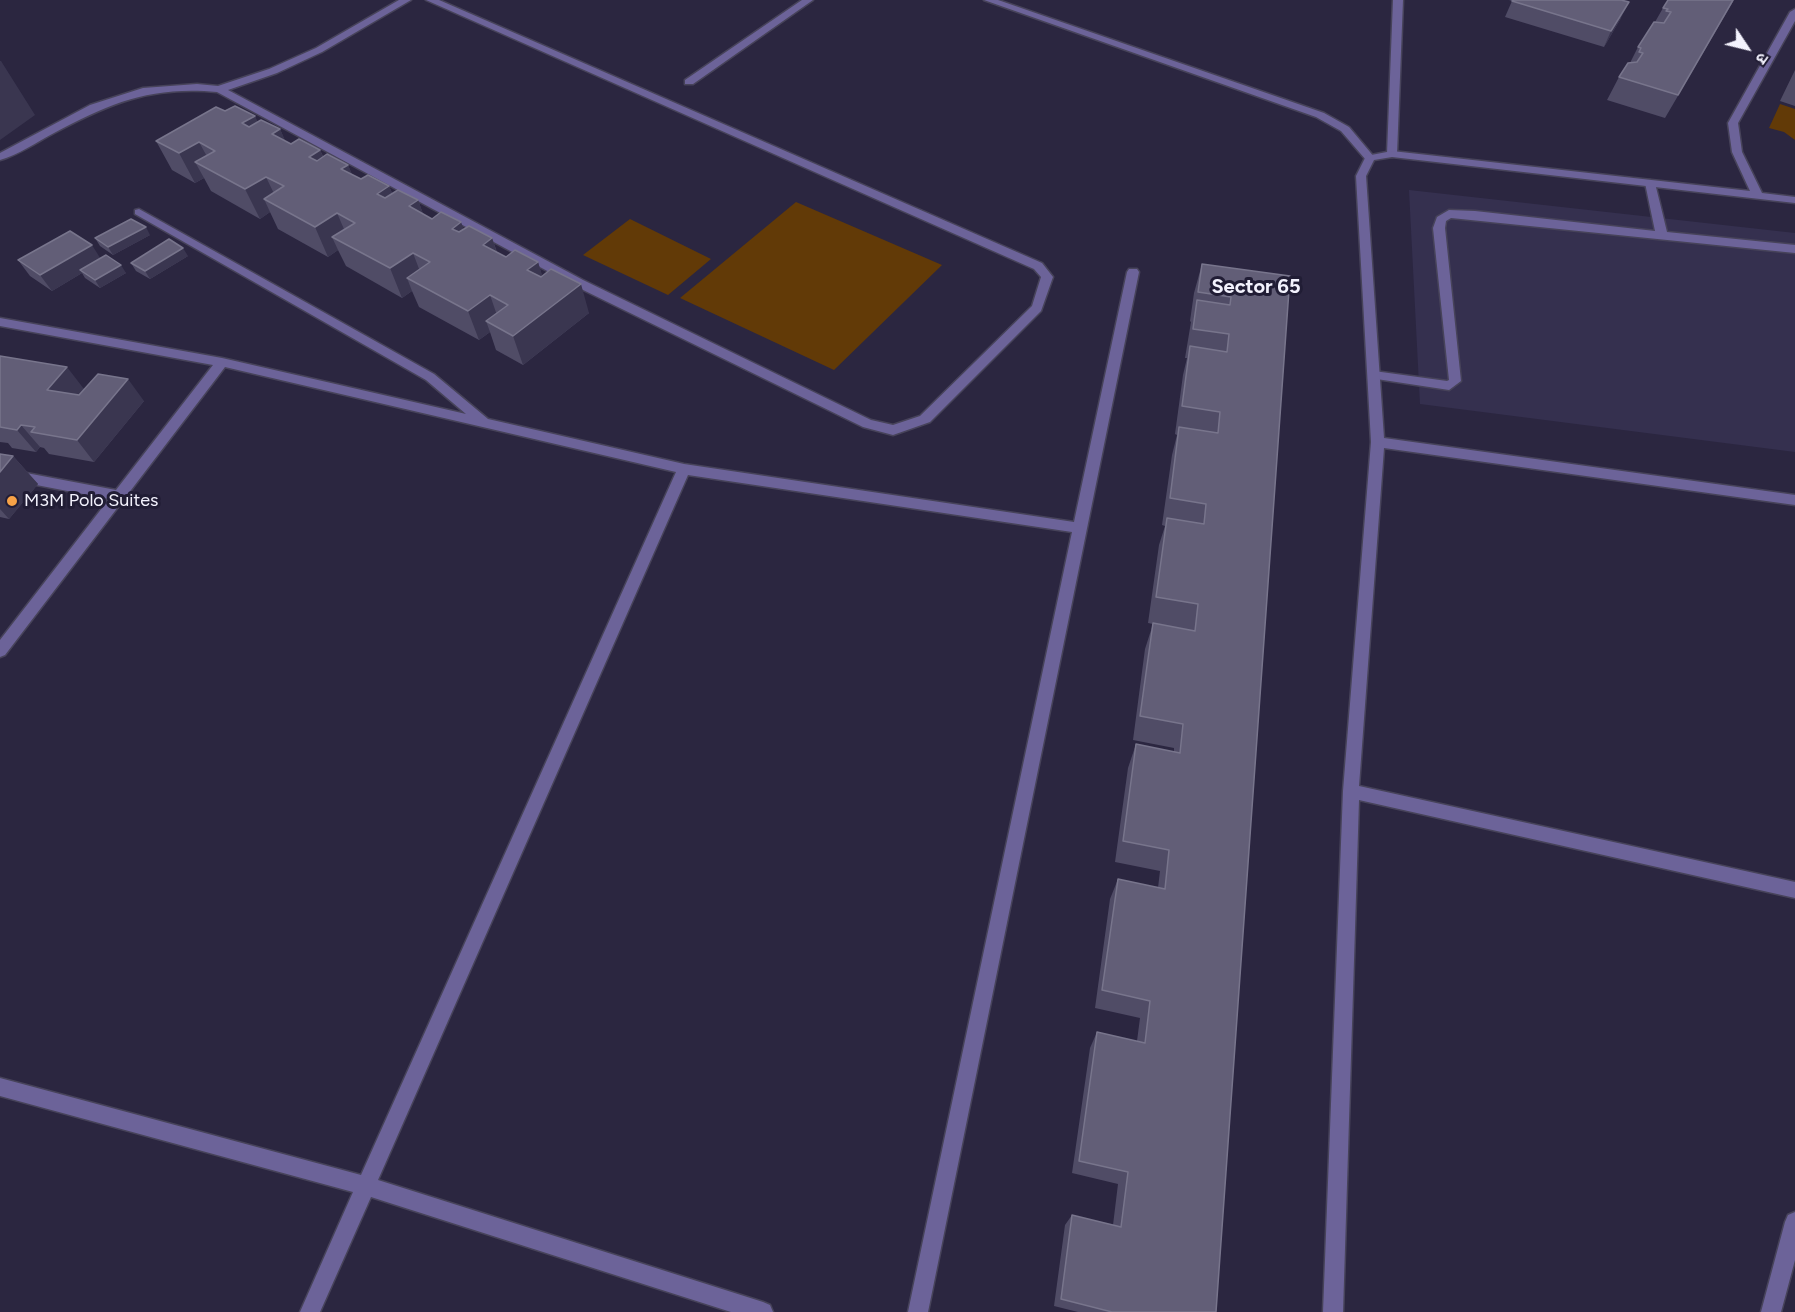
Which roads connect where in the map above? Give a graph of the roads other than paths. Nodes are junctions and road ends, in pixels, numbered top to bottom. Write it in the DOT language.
graph roads {
  1 [pos="406,0"];
  2 [pos="431,0"];
  3 [pos="808,0"];
  4 [pos="989,0"];
  5 [pos="1398,0"];
  6 [pos="1795,12"];
  7 [pos="1782,36"];
  8 [pos="1795,40"];
  9 [pos="689,82"];
  10 [pos="219,89"];
  11 [pos="1392,154"];
  12 [pos="0,157"];
  13 [pos="1370,158"];
  14 [pos="1650,183"];
  15 [pos="1758,196"];
  16 [pos="1795,200"];
  17 [pos="139,212"];
  18 [pos="1662,235"];
  19 [pos="1795,249"];
  20 [pos="1133,272"];
  21 [pos="0,322"];
  22 [pos="222,362"];
  23 [pos="1374,375"];
  24 [pos="483,422"];
  25 [pos="1378,442"];
  26 [pos="684,469"];
  27 [pos="0,473"];
  28 [pos="119,496"];
  29 [pos="1795,500"];
  30 [pos="1080,528"];
  31 [pos="0,651"];
  32 [pos="1351,791"];
  33 [pos="1795,890"];
  34 [pos="0,1087"];
  35 [pos="367,1186"];
  36 [pos="1795,1222"];
  37 [pos="310,1312"];
  38 [pos="763,1312"];
  39 [pos="918,1312"];
  40 [pos="1333,1312"];
  41 [pos="1771,1312"];
  1 -- 10 [label="street"];
  2 -- 10 [label="street"];
  3 -- 9 [label="street"];
  4 -- 13 [label="street"];
  5 -- 11 [label="street"];
  6 -- 7 [label="street"];
  7 -- 8 [label="street"];
  7 -- 15 [label="street"];
  10 -- 12 [label="street"];
  11 -- 13 [label="street"];
  11 -- 14 [label="street"];
  13 -- 23 [label="street"];
  14 -- 15 [label="street"];
  14 -- 18 [label="street"];
  15 -- 16 [label="street"];
  17 -- 24 [label="street"];
  18 -- 19 [label="street"];
  18 -- 23 [label="street"];
  20 -- 30 [label="street"];
  21 -- 22 [label="street"];
  22 -- 24 [label="street"];
  22 -- 28 [label="street"];
  23 -- 25 [label="street"];
  24 -- 26 [label="street"];
  25 -- 29 [label="street"];
  25 -- 32 [label="street"];
  26 -- 30 [label="street"];
  26 -- 35 [label="street"];
  27 -- 28 [label="street"];
  28 -- 31 [label="street"];
  30 -- 39 [label="street"];
  32 -- 33 [label="street"];
  32 -- 40 [label="street"];
  34 -- 35 [label="street"];
  35 -- 37 [label="street"];
  35 -- 38 [label="street"];
  36 -- 41 [label="street"];
}
